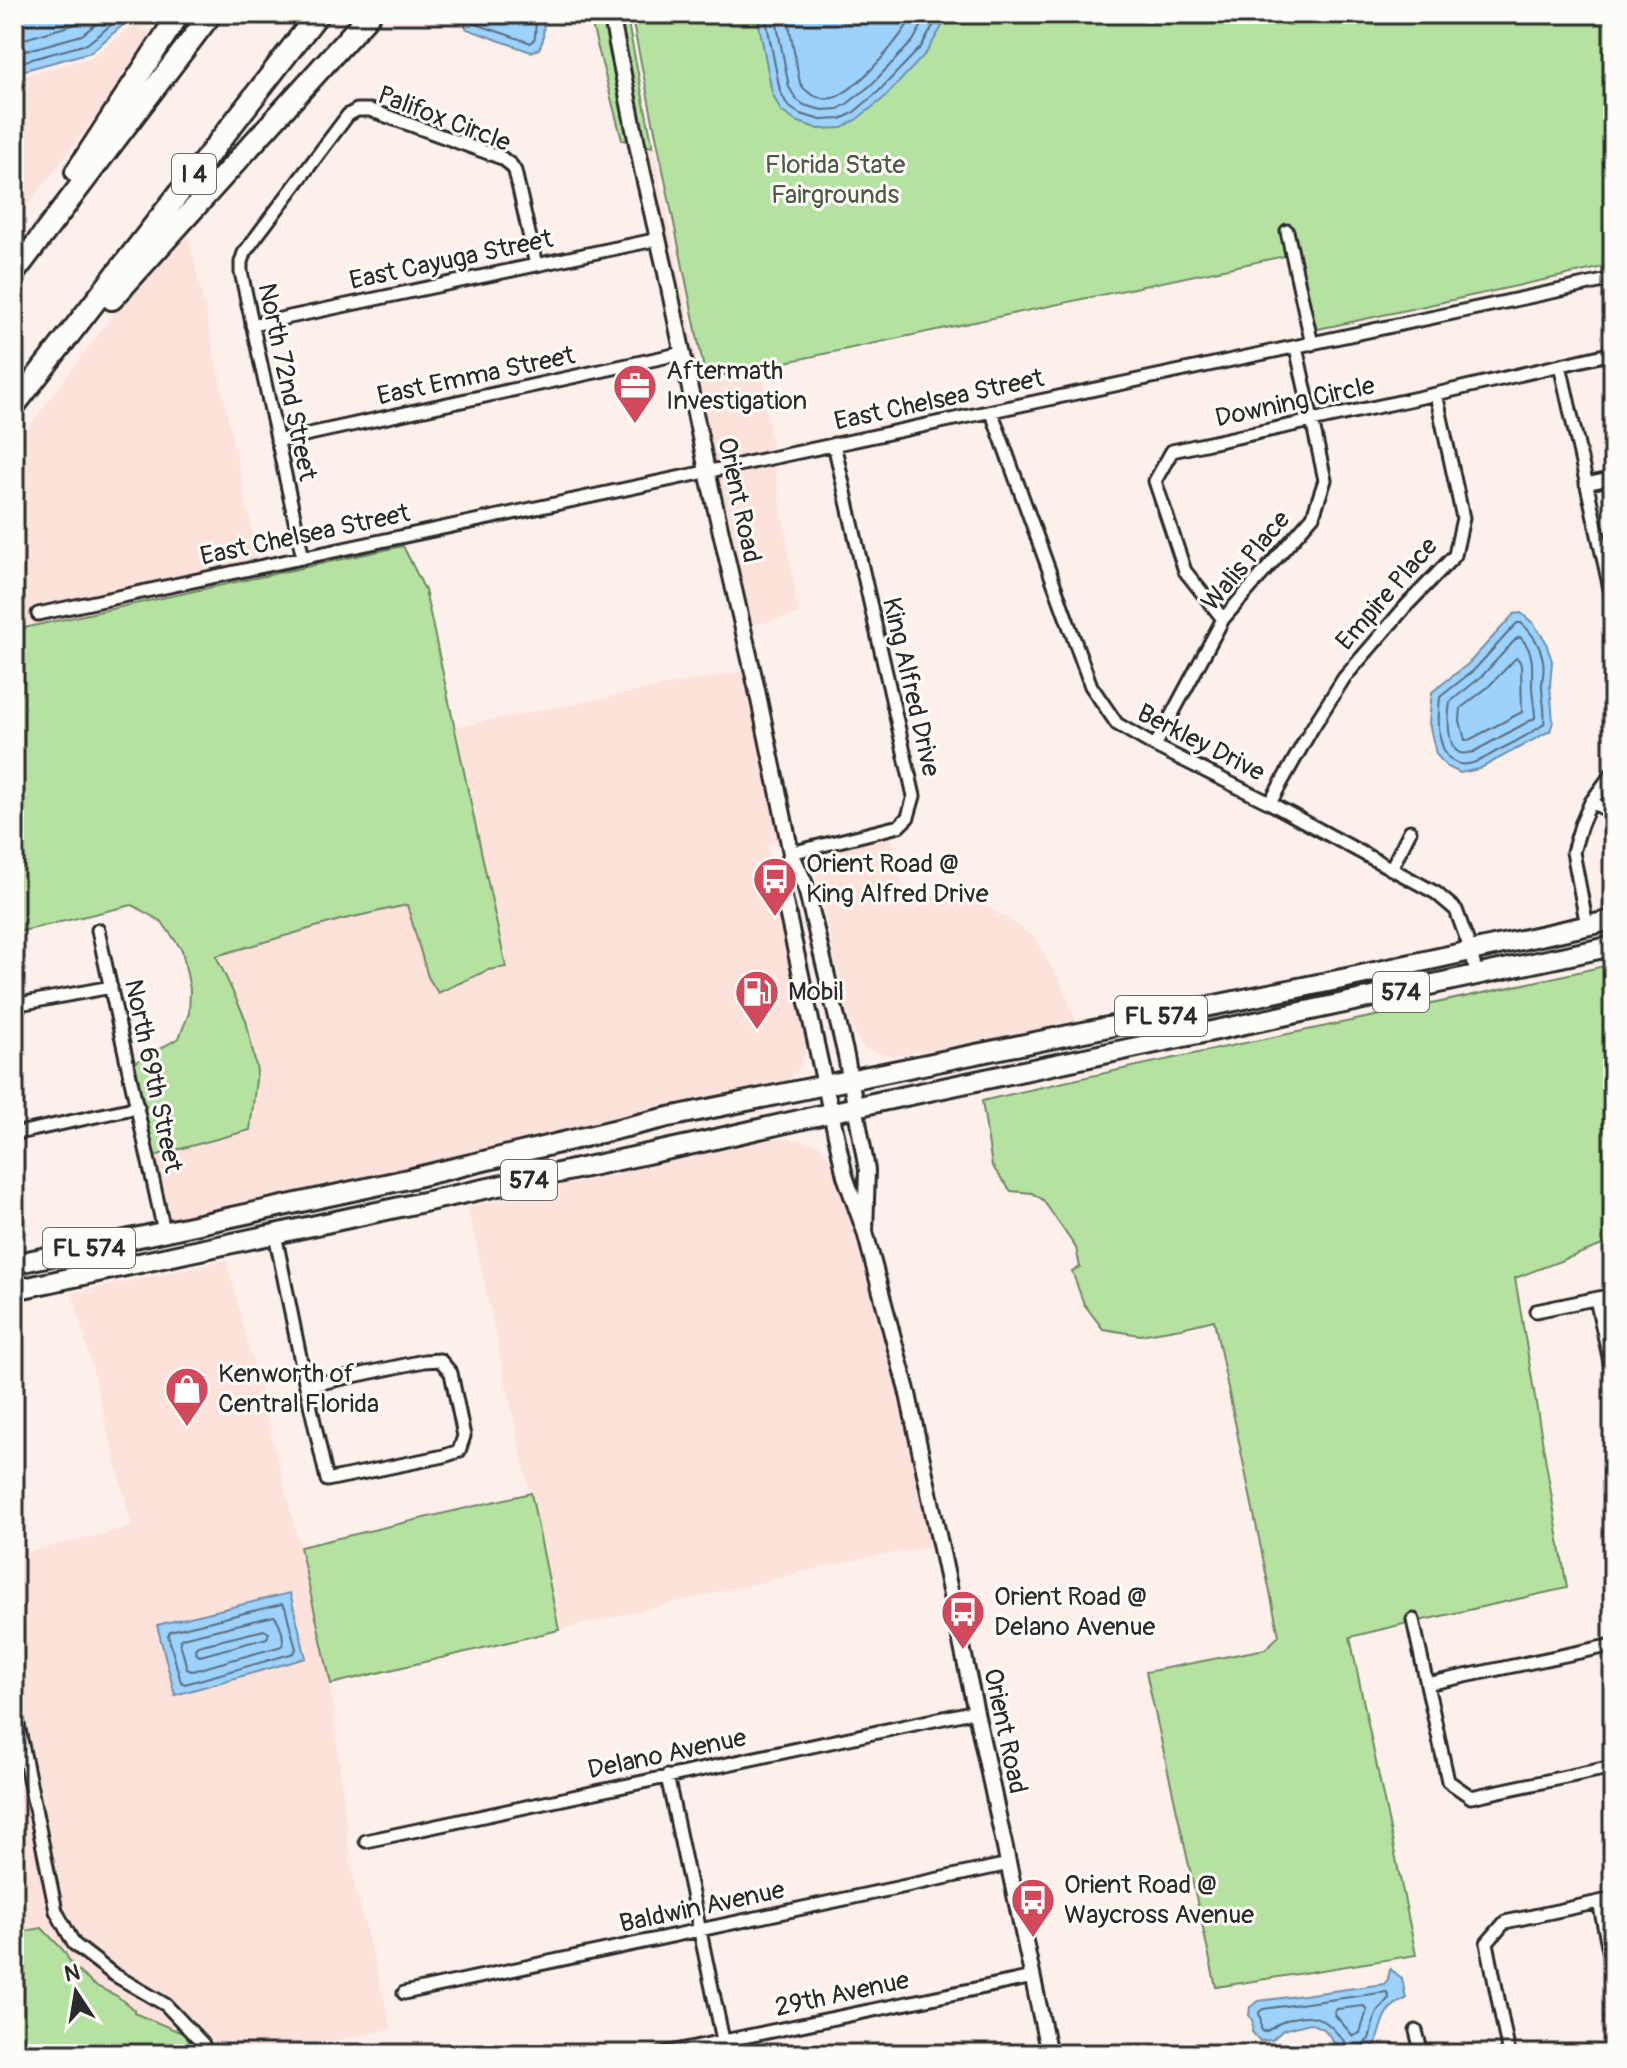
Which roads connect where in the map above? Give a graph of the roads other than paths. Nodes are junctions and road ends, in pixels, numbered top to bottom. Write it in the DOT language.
graph roads {
  1 [pos="179,14"];
  2 [pos="211,14"];
  3 [pos="318,14"];
  4 [pos="370,14"];
  5 [pos="611,15"];
  6 [pos="1287,231"];
  7 [pos="659,239"];
  8 [pos="241,262"];
  9 [pos="536,265"];
  10 [pos="14,271"];
  11 [pos="1613,279"];
  12 [pos="252,325"];
  13 [pos="69,335"];
  14 [pos="1312,344"];
  15 [pos="1296,347"];
  16 [pos="683,353"];
  17 [pos="1613,353"];
  18 [pos="1560,365"];
  19 [pos="1436,394"];
  20 [pos="14,406"];
  21 [pos="992,413"];
  22 [pos="1312,421"];
  23 [pos="277,441"];
  24 [pos="834,444"];
  25 [pos="707,471"];
  26 [pos="1613,478"];
  27 [pos="1586,484"];
  28 [pos="303,558"];
  29 [pos="1613,600"];
  30 [pos="38,614"];
  31 [pos="1223,619"];
  32 [pos="1155,746"];
  33 [pos="1613,772"];
  34 [pos="1591,802"];
  35 [pos="1270,803"];
  36 [pos="1613,813"];
  37 [pos="1410,831"];
  38 [pos="791,853"];
  39 [pos="1391,869"];
  40 [pos="1613,920"];
  41 [pos="1587,926"];
  42 [pos="98,930"];
  43 [pos="1613,946"];
  44 [pos="1471,951"];
  45 [pos="1477,976"];
  46 [pos="111,987"];
  47 [pos="14,1005"];
  48 [pos="850,1080"];
  49 [pos="825,1085"];
  50 [pos="138,1107"];
  51 [pos="855,1107"];
  52 [pos="831,1113"];
  53 [pos="14,1134"];
  54 [pos="226,1218"];
  55 [pos="168,1230"];
  56 [pos="865,1232"];
  57 [pos="275,1234"];
  58 [pos="202,1250"];
  59 [pos="14,1264"];
  60 [pos="14,1290"];
  61 [pos="1613,1295"];
  62 [pos="1596,1299"];
  63 [pos="1536,1311"];
  64 [pos="1613,1375"];
  65 [pos="306,1386"];
  66 [pos="1413,1620"];
  67 [pos="1613,1645"];
  68 [pos="1427,1684"];
  69 [pos="14,1705"];
  70 [pos="976,1711"];
  71 [pos="1613,1767"];
  72 [pos="667,1776"];
  73 [pos="366,1841"];
  74 [pos="1009,1864"];
  75 [pos="1613,1899"];
  76 [pos="1599,1902"];
  77 [pos="699,1930"];
  78 [pos="1613,1969"];
  79 [pos="1033,1977"];
  80 [pos="404,1993"];
  81 [pos="1416,2031"];
  82 [pos="724,2048"];
  83 [pos="205,2054"];
  84 [pos="661,2054"];
  85 [pos="1049,2054"];
  86 [pos="1422,2054"];
  87 [pos="1509,2054"];
  1 -- 10 [label="highway"];
  2 -- 10 [label="highway"];
  3 -- 13 [label="highway, I 4"];
  4 -- 13 [label="highway"];
  5 -- 7 [label="street, Orient Road"];
  6 -- 14 [label="street"];
  7 -- 9 [label="street, East Cayuga Street"];
  7 -- 16 [label="street, Orient Road"];
  8 -- 9 [label="street, Palifox Circle"];
  8 -- 12 [label="street, North 72nd Street"];
  9 -- 12 [label="street, East Cayuga Street"];
  11 -- 14 [label="street, East Chelsea Street"];
  12 -- 23 [label="street, North 72nd Street"];
  13 -- 20 [label="highway, I 4"];
  14 -- 15 [label="street, East Chelsea Street"];
  15 -- 21 [label="street, East Chelsea Street"];
  15 -- 22 [label="street, Walis Place"];
  16 -- 23 [label="street, East Emma Street"];
  16 -- 25 [label="street, Orient Road"];
  17 -- 18 [label="street, Downing Circle"];
  18 -- 19 [label="street, Downing Circle"];
  18 -- 27 [label="street"];
  19 -- 22 [label="street, Downing Circle"];
  19 -- 35 [label="street, Empire Place"];
  21 -- 24 [label="street, East Chelsea Street"];
  21 -- 32 [label="street, Berkley Drive"];
  22 -- 31 [label="street, Walis Place"];
  22 -- 31 [label="street, Downing Circle"];
  23 -- 28 [label="street, North 72nd Street"];
  24 -- 25 [label="street, East Chelsea Street"];
  24 -- 38 [label="street, King Alfred Drive"];
  25 -- 28 [label="street, East Chelsea Street"];
  25 -- 38 [label="street, Orient Road"];
  26 -- 27 [label="street"];
  27 -- 29 [label="street"];
  28 -- 30 [label="street, East Chelsea Street"];
  31 -- 32 [label="street, Walis Place"];
  32 -- 35 [label="street, Berkley Drive"];
  33 -- 34 [label="street"];
  34 -- 36 [label="street"];
  34 -- 41 [label="street"];
  35 -- 39 [label="street, Berkley Drive"];
  37 -- 39 [label="street"];
  38 -- 48 [label="street, Orient Road"];
  38 -- 49 [label="street, Orient Road"];
  39 -- 44 [label="street, Berkley Drive"];
  40 -- 41 [label="main road, FL 574"];
  41 -- 44 [label="main road, FL 574"];
  42 -- 46 [label="street, North 69th Street"];
  43 -- 45 [label="main road, 574"];
  44 -- 45 [label="street, Berkley Drive"];
  44 -- 48 [label="main road, FL 574"];
  45 -- 51 [label="main road, 574"];
  46 -- 47 [label="street"];
  46 -- 50 [label="street, North 69th Street"];
  48 -- 49 [label="main road, FL 574"];
  48 -- 51 [label="street, Orient Road"];
  49 -- 52 [label="street, Orient Road"];
  49 -- 54 [label="main road, FL 574"];
  50 -- 53 [label="street"];
  50 -- 55 [label="street, North 69th Street"];
  51 -- 52 [label="main road, 574"];
  51 -- 56 [label="street, Orient Road"];
  52 -- 56 [label="street, Orient Road"];
  52 -- 57 [label="main road, 574"];
  54 -- 55 [label="main road, FL 574"];
  54 -- 58 [label="main road"];
  55 -- 58 [label="main road"];
  55 -- 59 [label="main road, FL 574"];
  56 -- 70 [label="street, Orient Road"];
  57 -- 58 [label="main road, 574"];
  57 -- 65 [label="street"];
  58 -- 60 [label="main road, 574"];
  61 -- 62 [label="street"];
  62 -- 63 [label="street"];
  62 -- 64 [label="street"];
  65 -- 65 [label="street"];
  66 -- 68 [label="street"];
  67 -- 68 [label="street"];
  68 -- 71 [label="street"];
  69 -- 83 [label="street"];
  70 -- 72 [label="street, Delano Avenue"];
  70 -- 74 [label="street, Orient Road"];
  72 -- 73 [label="street, Delano Avenue"];
  72 -- 77 [label="street"];
  74 -- 77 [label="street, Baldwin Avenue"];
  74 -- 79 [label="street, Orient Road"];
  75 -- 76 [label="street"];
  76 -- 78 [label="street"];
  76 -- 87 [label="street"];
  77 -- 80 [label="street, Baldwin Avenue"];
  77 -- 82 [label="street"];
  79 -- 82 [label="street, 29th Avenue"];
  79 -- 85 [label="street, Orient Road"];
  81 -- 86 [label="street"];
  82 -- 84 [label="street, 29th Avenue"];
}
